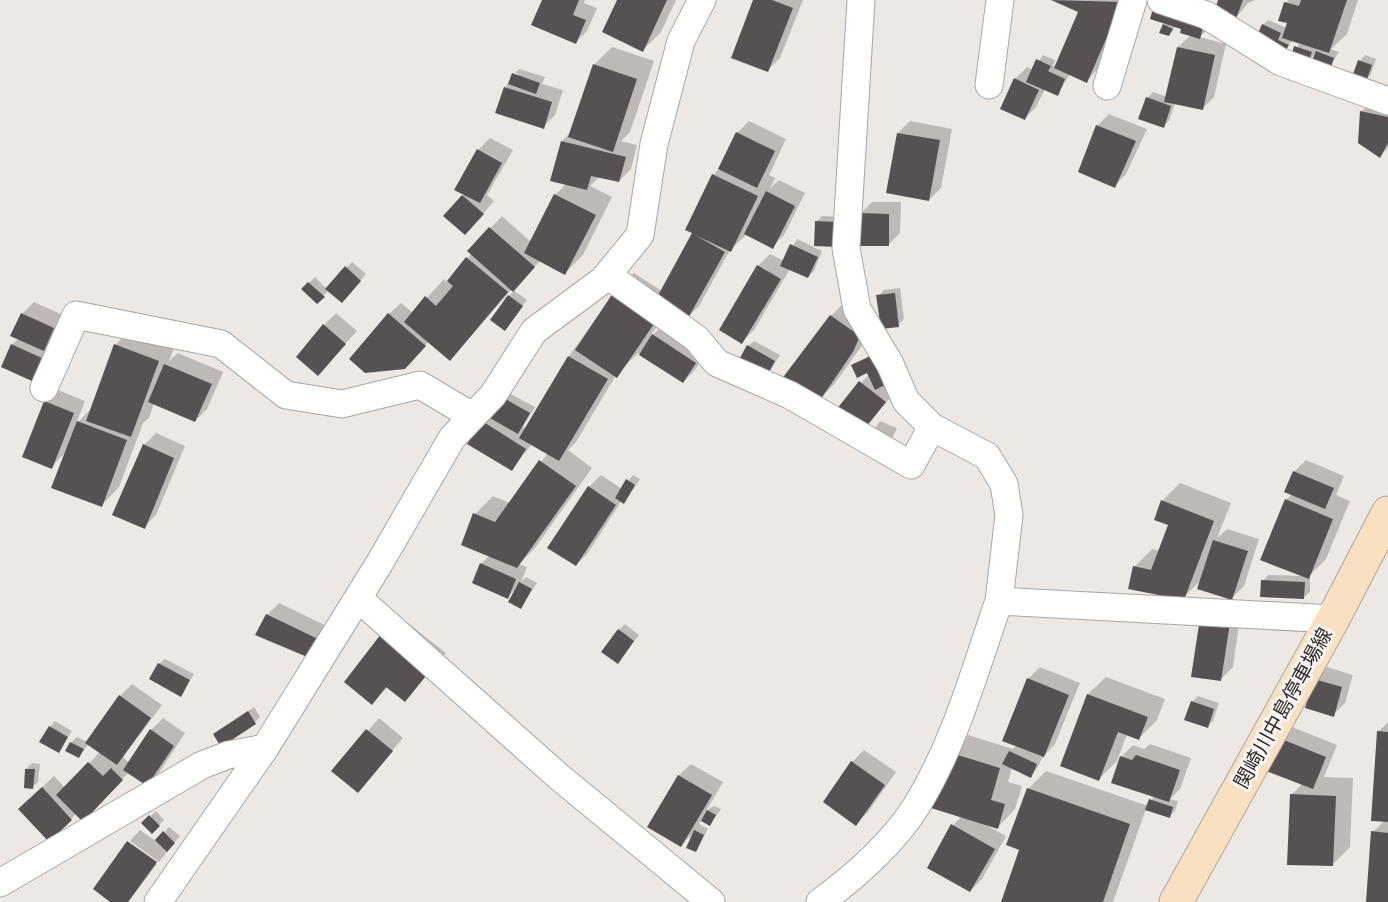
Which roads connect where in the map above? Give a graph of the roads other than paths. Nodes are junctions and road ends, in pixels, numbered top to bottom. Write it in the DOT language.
graph roads {
  1 [pos="702,0"];
  2 [pos="861,0"];
  3 [pos="1000,0"];
  4 [pos="1133,0"];
  5 [pos="1161,0"];
  6 [pos="1208,8"];
  7 [pos="989,85"];
  8 [pos="1107,86"];
  9 [pos="1388,101"];
  10 [pos="607,275"];
  11 [pos="44,388"];
  12 [pos="472,416"];
  13 [pos="932,427"];
  14 [pos="1388,513"];
  15 [pos="358,598"];
  16 [pos="999,602"];
  17 [pos="1333,619"];
  18 [pos="265,748"];
  19 [pos="0,883"];
  20 [pos="158,902"];
  21 [pos="711,902"];
  22 [pos="820,902"];
  23 [pos="1176,902"];
  1 -- 10 [label="street"];
  2 -- 13 [label="street"];
  3 -- 7 [label="street"];
  4 -- 8 [label="street"];
  5 -- 6 [label="street"];
  6 -- 9 [label="street"];
  10 -- 12 [label="street"];
  10 -- 13 [label="street"];
  11 -- 12 [label="street"];
  12 -- 15 [label="street"];
  13 -- 16 [label="street"];
  14 -- 17 [label="main road, 関崎川中島停車場線"];
  15 -- 18 [label="street"];
  15 -- 21 [label="street"];
  16 -- 17 [label="street"];
  16 -- 22 [label="street"];
  17 -- 23 [label="main road, 関崎川中島停車場線"];
  18 -- 19 [label="street"];
  18 -- 20 [label="street"];
}
